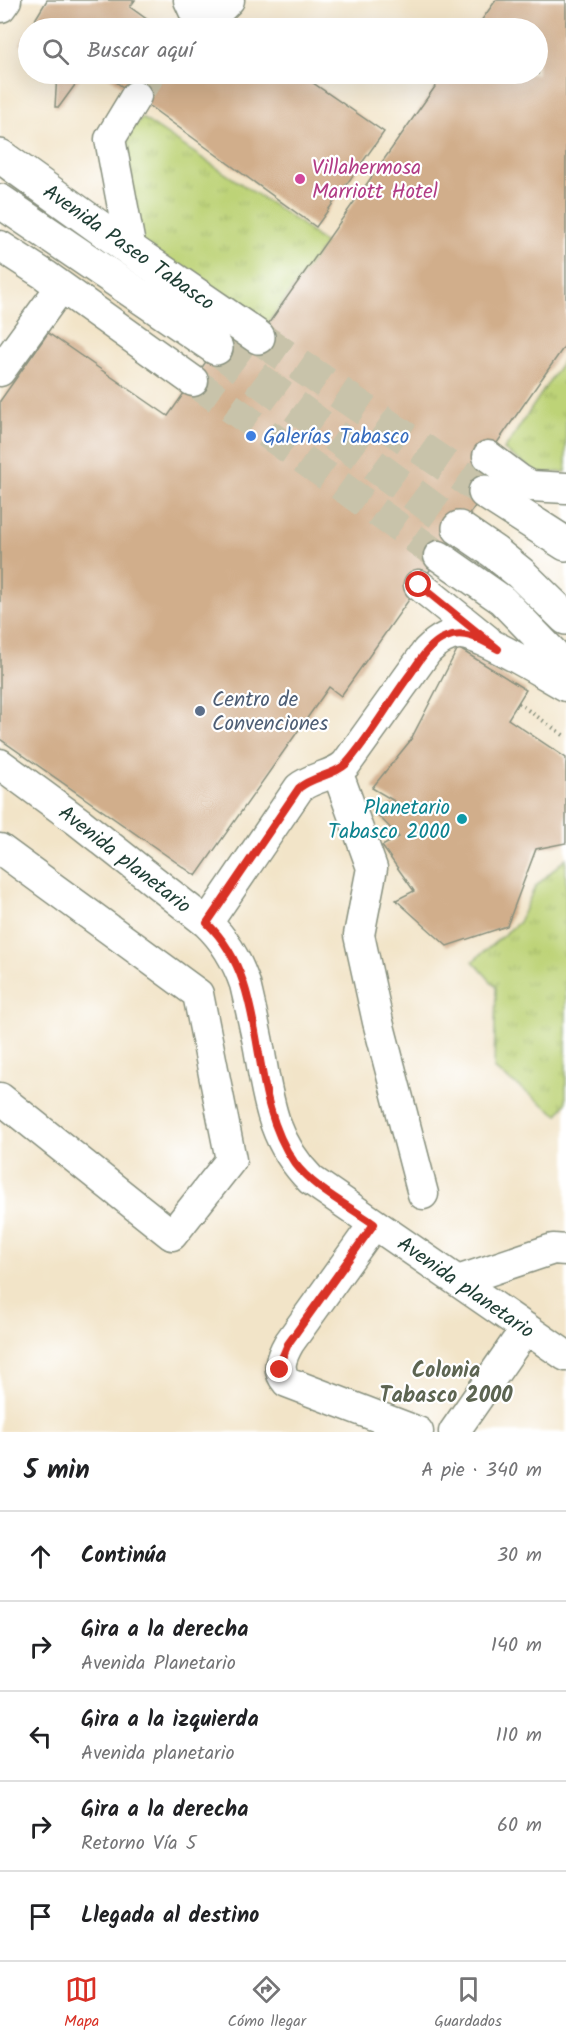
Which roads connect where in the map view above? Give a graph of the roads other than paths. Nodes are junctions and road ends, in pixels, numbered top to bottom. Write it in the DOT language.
graph roads {
  1 [pos="6,0"];
  2 [pos="228,0"];
  3 [pos="0,6"];
  4 [pos="189,14"];
  5 [pos="136,96"];
  6 [pos="0,156"];
  7 [pos="0,201"];
  8 [pos="0,246"];
  9 [pos="131,250"];
  10 [pos="53,281"];
  11 [pos="2,333"];
  12 [pos="258,337"];
  13 [pos="216,348"];
  14 [pos="0,371"];
  15 [pos="193,381"];
  16 [pos="488,456"];
  17 [pos="566,488"];
  18 [pos="485,492"];
  19 [pos="459,528"];
  20 [pos="560,538"];
  21 [pos="440,556"];
  22 [pos="419,585"];
  23 [pos="566,618"];
  24 [pos="498,649"];
  25 [pos="566,666"];
  26 [pos="566,686"];
  27 [pos="0,764"];
  28 [pos="337,771"];
  29 [pos="0,849"];
  30 [pos="207,923"];
  31 [pos="0,1098"];
  32 [pos="423,1194"];
  33 [pos="374,1224"];
  34 [pos="566,1250"];
  35 [pos="458,1281"];
  36 [pos="526,1329"];
  37 [pos="566,1356"];
  38 [pos="418,1432"];
  39 [pos="454,1432"];
  1 -- 3 [label="street"];
  2 -- 4 [label="street"];
  5 -- 9 [label="street"];
  6 -- 9 [label="main road, Avenida Paseo Tabasco"];
  7 -- 13 [label="main road, Avenida Paseo Tabasco"];
  8 -- 10 [label="street"];
  9 -- 12 [label="main road, Avenida Paseo Tabasco"];
  10 -- 11 [label="street"];
  10 -- 14 [label="street"];
  10 -- 15 [label="street"];
  16 -- 17 [label="street"];
  18 -- 20 [label="main road"];
  19 -- 23 [label="main road"];
  21 -- 25 [label="street"];
  22 -- 24 [label="street"];
  24 -- 26 [label="street, Avenida planetario"];
  24 -- 28 [label="street, Avenida planetario"];
  27 -- 30 [label="street, Avenida planetario"];
  28 -- 30 [label="street, Avenida planetario"];
  28 -- 32 [label="street"];
  29 -- 31 [label="street"];
  30 -- 33 [label="street, Avenida planetario"];
  33 -- 35 [label="street, Avenida planetario"];
  33 -- 38 [label="street"];
  34 -- 35 [label="street"];
  35 -- 36 [label="street, Avenida planetario"];
  36 -- 37 [label="street, Avenida planetario"];
  36 -- 39 [label="street"];
}
